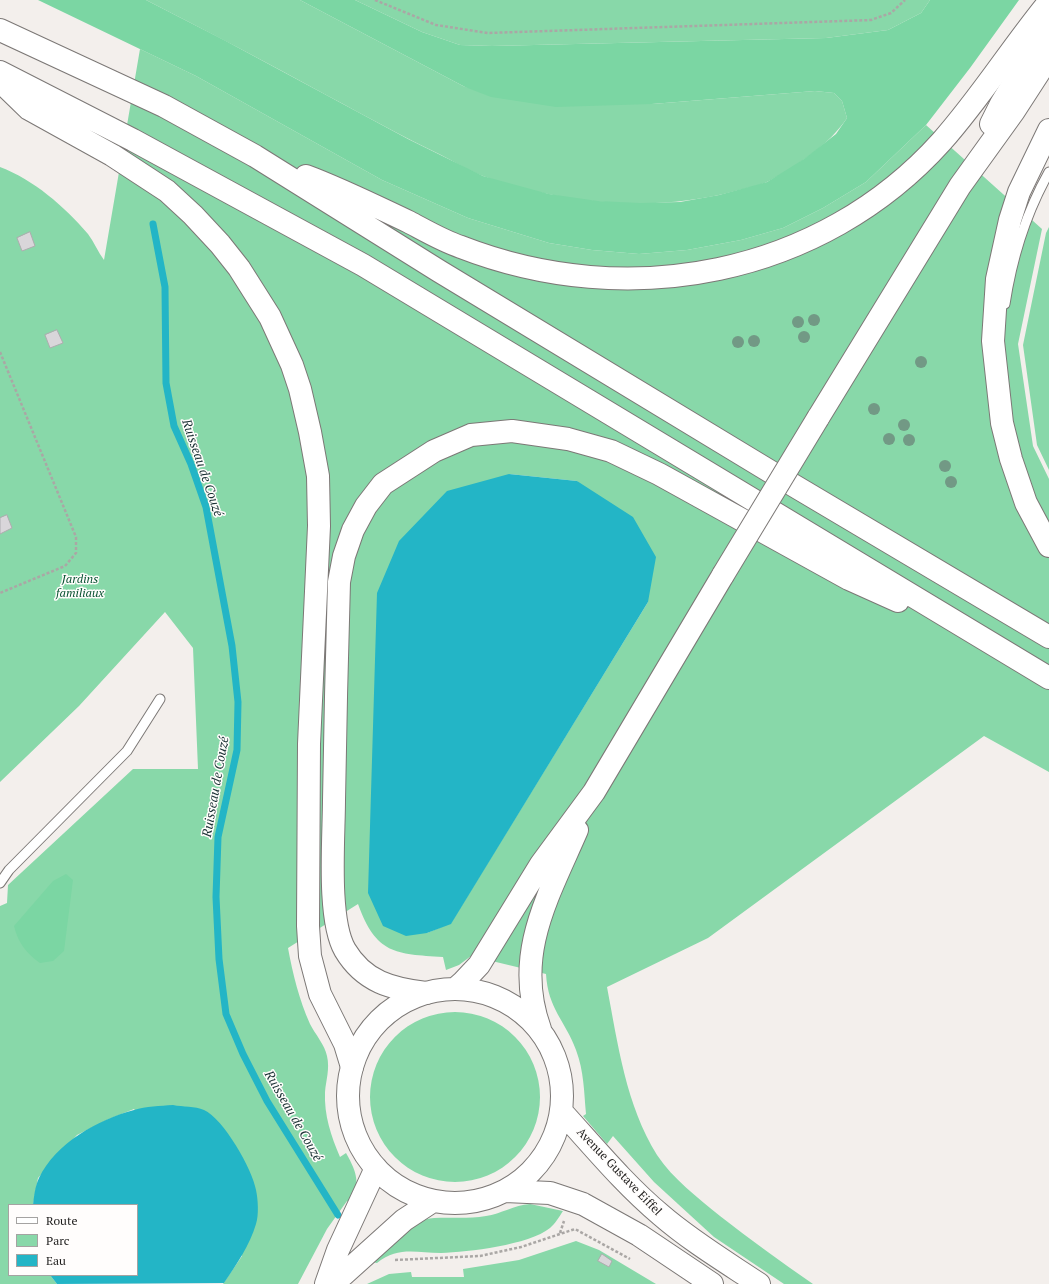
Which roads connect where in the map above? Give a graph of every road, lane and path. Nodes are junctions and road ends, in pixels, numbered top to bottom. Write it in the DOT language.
graph roads {
  1 [pos="375,0"];
  2 [pos="905,0"];
  3 [pos="1049,2"];
  4 [pos="1049,25"];
  5 [pos="0,30"];
  6 [pos="1049,57"];
  7 [pos="0,72"];
  8 [pos="0,81"];
  9 [pos="1049,130"];
  10 [pos="255,156"];
  11 [pos="1049,172"];
  12 [pos="960,186"];
  13 [pos="0,352"];
  14 [pos="1000,407"];
  15 [pos="1049,546"];
  16 [pos="0,594"];
  17 [pos="953,620"];
  18 [pos="1049,637"];
  19 [pos="1049,678"];
  20 [pos="160,699"];
  21 [pos="594,792"];
  22 [pos="0,883"];
  23 [pos="455,990"];
  24 [pos="426,994"];
  25 [pos="542,1034"];
  26 [pos="352,1067"];
  27 [pos="561,1111"];
  28 [pos="376,1168"];
  29 [pos="505,1191"];
  30 [pos="433,1201"];
  31 [pos="631,1259"];
  32 [pos="392,1261"];
  33 [pos="326,1284"];
  34 [pos="333,1284"];
  35 [pos="712,1284"];
  36 [pos="758,1284"];
  1 -- 2 [label="path"];
  3 -- 10 [label="main road"];
  4 -- 12 [label="main road"];
  5 -- 10 [label="main road"];
  6 -- 12 [label="main road"];
  7 -- 17 [label="main road"];
  8 -- 26 [label="main road"];
  9 -- 14 [label="main road"];
  10 -- 18 [label="main road"];
  11 -- 14 [label="lane"];
  12 -- 21 [label="main road, bridge"];
  13 -- 16 [label="path"];
  14 -- 15 [label="main road"];
  17 -- 19 [label="main road"];
  17 -- 24 [label="main road"];
  20 -- 22 [label="lane"];
  21 -- 23 [label="main road"];
  21 -- 25 [label="main road"];
  23 -- 24 [label="main road"];
  23 -- 25 [label="main road"];
  24 -- 26 [label="main road"];
  25 -- 27 [label="main road"];
  26 -- 28 [label="main road"];
  27 -- 29 [label="main road"];
  27 -- 36 [label="main road, Avenue Gustave Eiffel"];
  28 -- 30 [label="main road"];
  28 -- 33 [label="main road"];
  29 -- 30 [label="main road"];
  29 -- 35 [label="main road"];
  30 -- 34 [label="main road"];
  31 -- 32 [label="path"];
}
